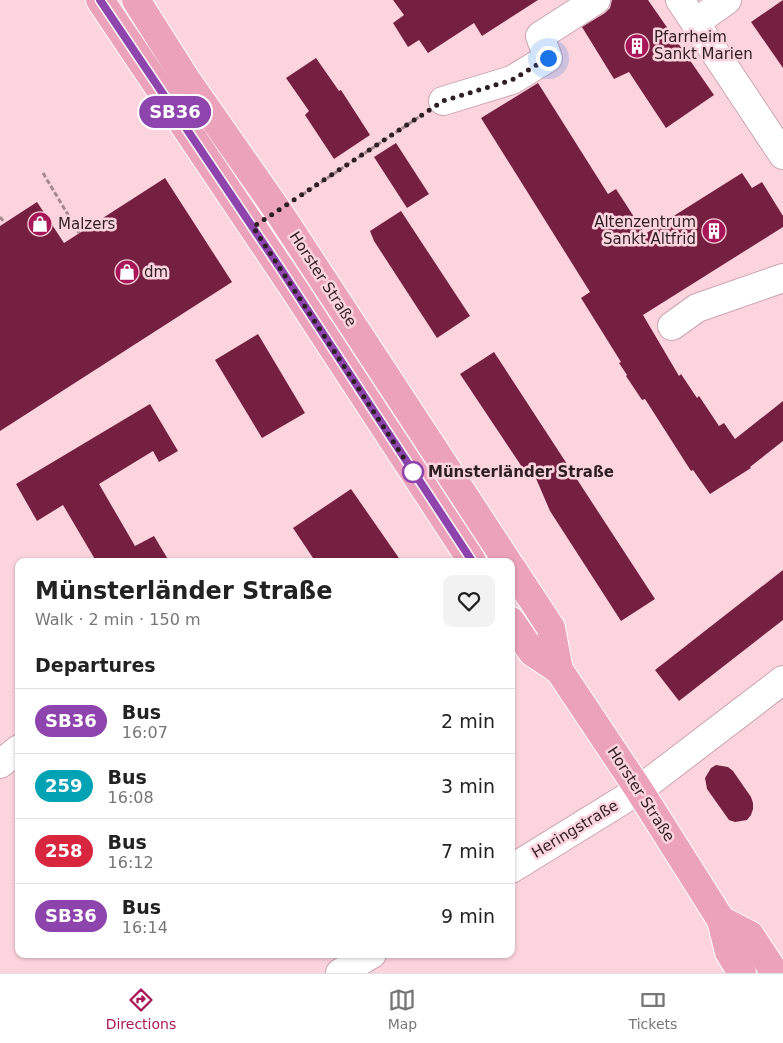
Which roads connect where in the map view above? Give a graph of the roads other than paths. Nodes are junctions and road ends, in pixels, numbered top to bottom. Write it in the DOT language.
graph roads {
  1 [pos="100,0"];
  2 [pos="136,0"];
  3 [pos="596,0"];
  4 [pos="680,0"];
  5 [pos="727,0"];
  6 [pos="696,22"];
  7 [pos="443,101"];
  8 [pos="783,154"];
  9 [pos="783,278"];
  10 [pos="672,326"];
  11 [pos="470,558"];
  12 [pos="505,558"];
  13 [pos="515,573"];
  14 [pos="515,627"];
  15 [pos="559,670"];
  16 [pos="783,680"];
  17 [pos="15,752"];
  18 [pos="0,764"];
  19 [pos="639,790"];
  20 [pos="515,866"];
  21 [pos="721,920"];
  22 [pos="365,958"];
  23 [pos="340,973"];
  24 [pos="742,973"];
  25 [pos="775,973"];
  1 -- 11 [label="main road, Horster Straße"];
  2 -- 12 [label="main road, Horster Straße"];
  3 -- 7 [label="street"];
  4 -- 6 [label="street"];
  5 -- 6 [label="street"];
  6 -- 8 [label="street"];
  9 -- 10 [label="street"];
  13 -- 15 [label="main road, Horster Straße"];
  14 -- 15 [label="main road, Horster Straße"];
  15 -- 19 [label="main road, Horster Straße"];
  16 -- 19 [label="street"];
  17 -- 18 [label="street"];
  19 -- 20 [label="street, Heringstraße"];
  19 -- 21 [label="main road, Horster Straße"];
  21 -- 24 [label="main road, Horster Straße"];
  21 -- 25 [label="main road"];
  22 -- 23 [label="street"];
}
